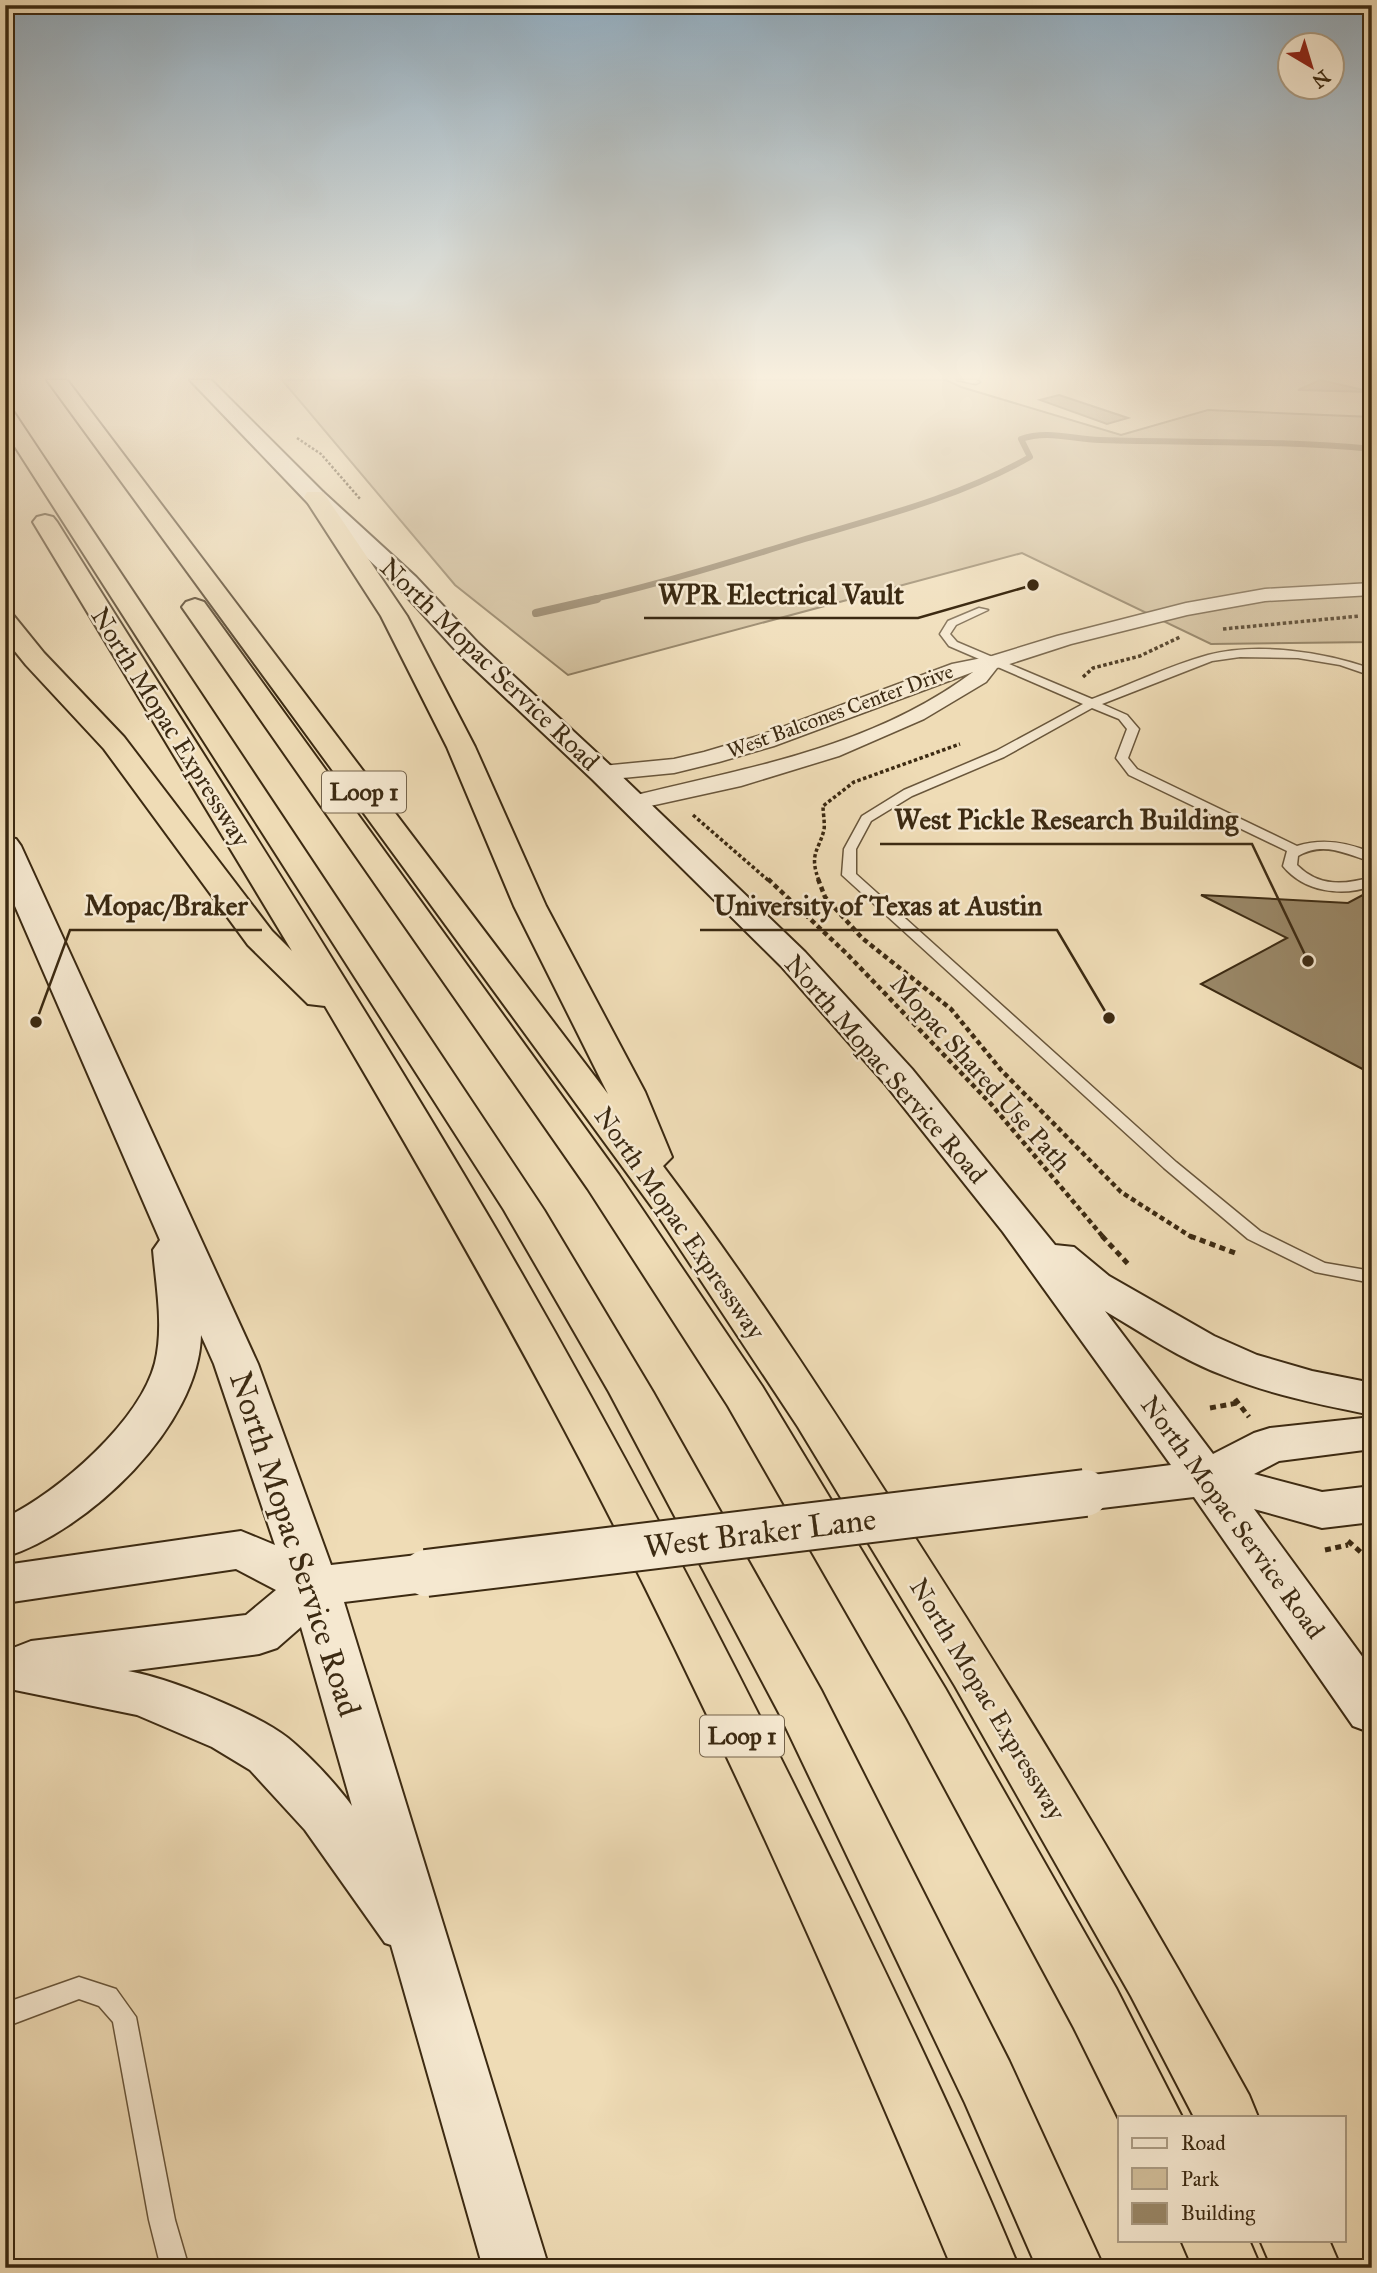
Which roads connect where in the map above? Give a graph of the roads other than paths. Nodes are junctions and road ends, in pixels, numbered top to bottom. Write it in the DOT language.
graph roads {
  1 [pos="23,486"];
  2 [pos="52,486"];
  3 [pos="108,486"];
  4 [pos="136,486"];
  5 [pos="304,486"];
  6 [pos="315,497"];
  7 [pos="1372,589"];
  8 [pos="983,610"];
  9 [pos="5,621"];
  10 [pos="995,662"];
  11 [pos="1372,673"];
  12 [pos="1093,703"];
  13 [pos="862,705"];
  14 [pos="897,725"];
  15 [pos="602,773"];
  16 [pos="632,803"];
  17 [pos="5,846"];
  18 [pos="1297,850"];
  19 [pos="1372,858"];
  20 [pos="1372,881"];
  21 [pos="361,1038"];
  22 [pos="671,1205"];
  23 [pos="1017,1223"];
  24 [pos="172,1224"];
  25 [pos="1372,1277"];
  26 [pos="1372,1399"];
  27 [pos="1372,1433"];
  28 [pos="1206,1478"];
  29 [pos="1357,1520"];
  30 [pos="5,1539"];
  31 [pos="5,1584"];
  32 [pos="314,1586"];
  33 [pos="5,1666"];
  34 [pos="1372,1711"];
  35 [pos="423,1950"];
  36 [pos="5,2015"];
  37 [pos="1149,2116"];
  38 [pos="1226,2116"];
  39 [pos="1215,2242"];
  40 [pos="1294,2242"];
  41 [pos="503,2251"];
  42 [pos="175,2268"];
  43 [pos="986,2268"];
  44 [pos="1071,2268"];
  45 [pos="1228,2268"];
  46 [pos="1308,2268"];
  1 -- 21 [label="highway, North Mopac Expressway / Loop 1"];
  2 -- 44 [label="highway"];
  3 -- 37 [label="highway"];
  4 -- 22 [label="highway, North Mopac Expressway / Loop 1"];
  5 -- 6 [label="main road, North Mopac Service Road"];
  6 -- 15 [label="main road, North Mopac Service Road"];
  6 -- 22 [label="highway"];
  7 -- 10 [label="street, West Balcones Center Drive"];
  8 -- 10 [label="lane"];
  9 -- 21 [label="highway"];
  10 -- 12 [label="lane"];
  10 -- 13 [label="street, West Balcones Center Drive"];
  10 -- 14 [label="street, West Balcones Center Drive"];
  11 -- 12 [label="lane"];
  12 -- 18 [label="lane"];
  12 -- 25 [label="lane"];
  13 -- 14 [label="street"];
  13 -- 15 [label="street, West Balcones Center Drive"];
  14 -- 16 [label="street, West Balcones Center Drive"];
  15 -- 16 [label="main road, North Mopac Service Road"];
  16 -- 23 [label="main road, North Mopac Service Road"];
  17 -- 24 [label="main road, North Mopac Service Road"];
  18 -- 19 [label="lane"];
  18 -- 20 [label="lane"];
  21 -- 43 [label="highway, North Mopac Expressway / Loop 1"];
  22 -- 38 [label="highway, North Mopac Expressway / Loop 1"];
  23 -- 26 [label="main road"];
  23 -- 28 [label="main road, North Mopac Service Road"];
  24 -- 30 [label="main road"];
  24 -- 32 [label="main road, North Mopac Service Road"];
  27 -- 28 [label="main road, West Braker Lane"];
  28 -- 29 [label="main road, West Braker Lane"];
  28 -- 32 [label="main road, West Braker Lane, bridge"];
  28 -- 34 [label="main road, North Mopac Service Road"];
  31 -- 32 [label="main road"];
  32 -- 33 [label="main road"];
  32 -- 35 [label="main road, North Mopac Service Road"];
  33 -- 35 [label="main road"];
  35 -- 41 [label="main road, North Mopac Service Road"];
  36 -- 42 [label="lane"];
  39 -- 45 [label="highway"];
  40 -- 46 [label="highway"];
}
